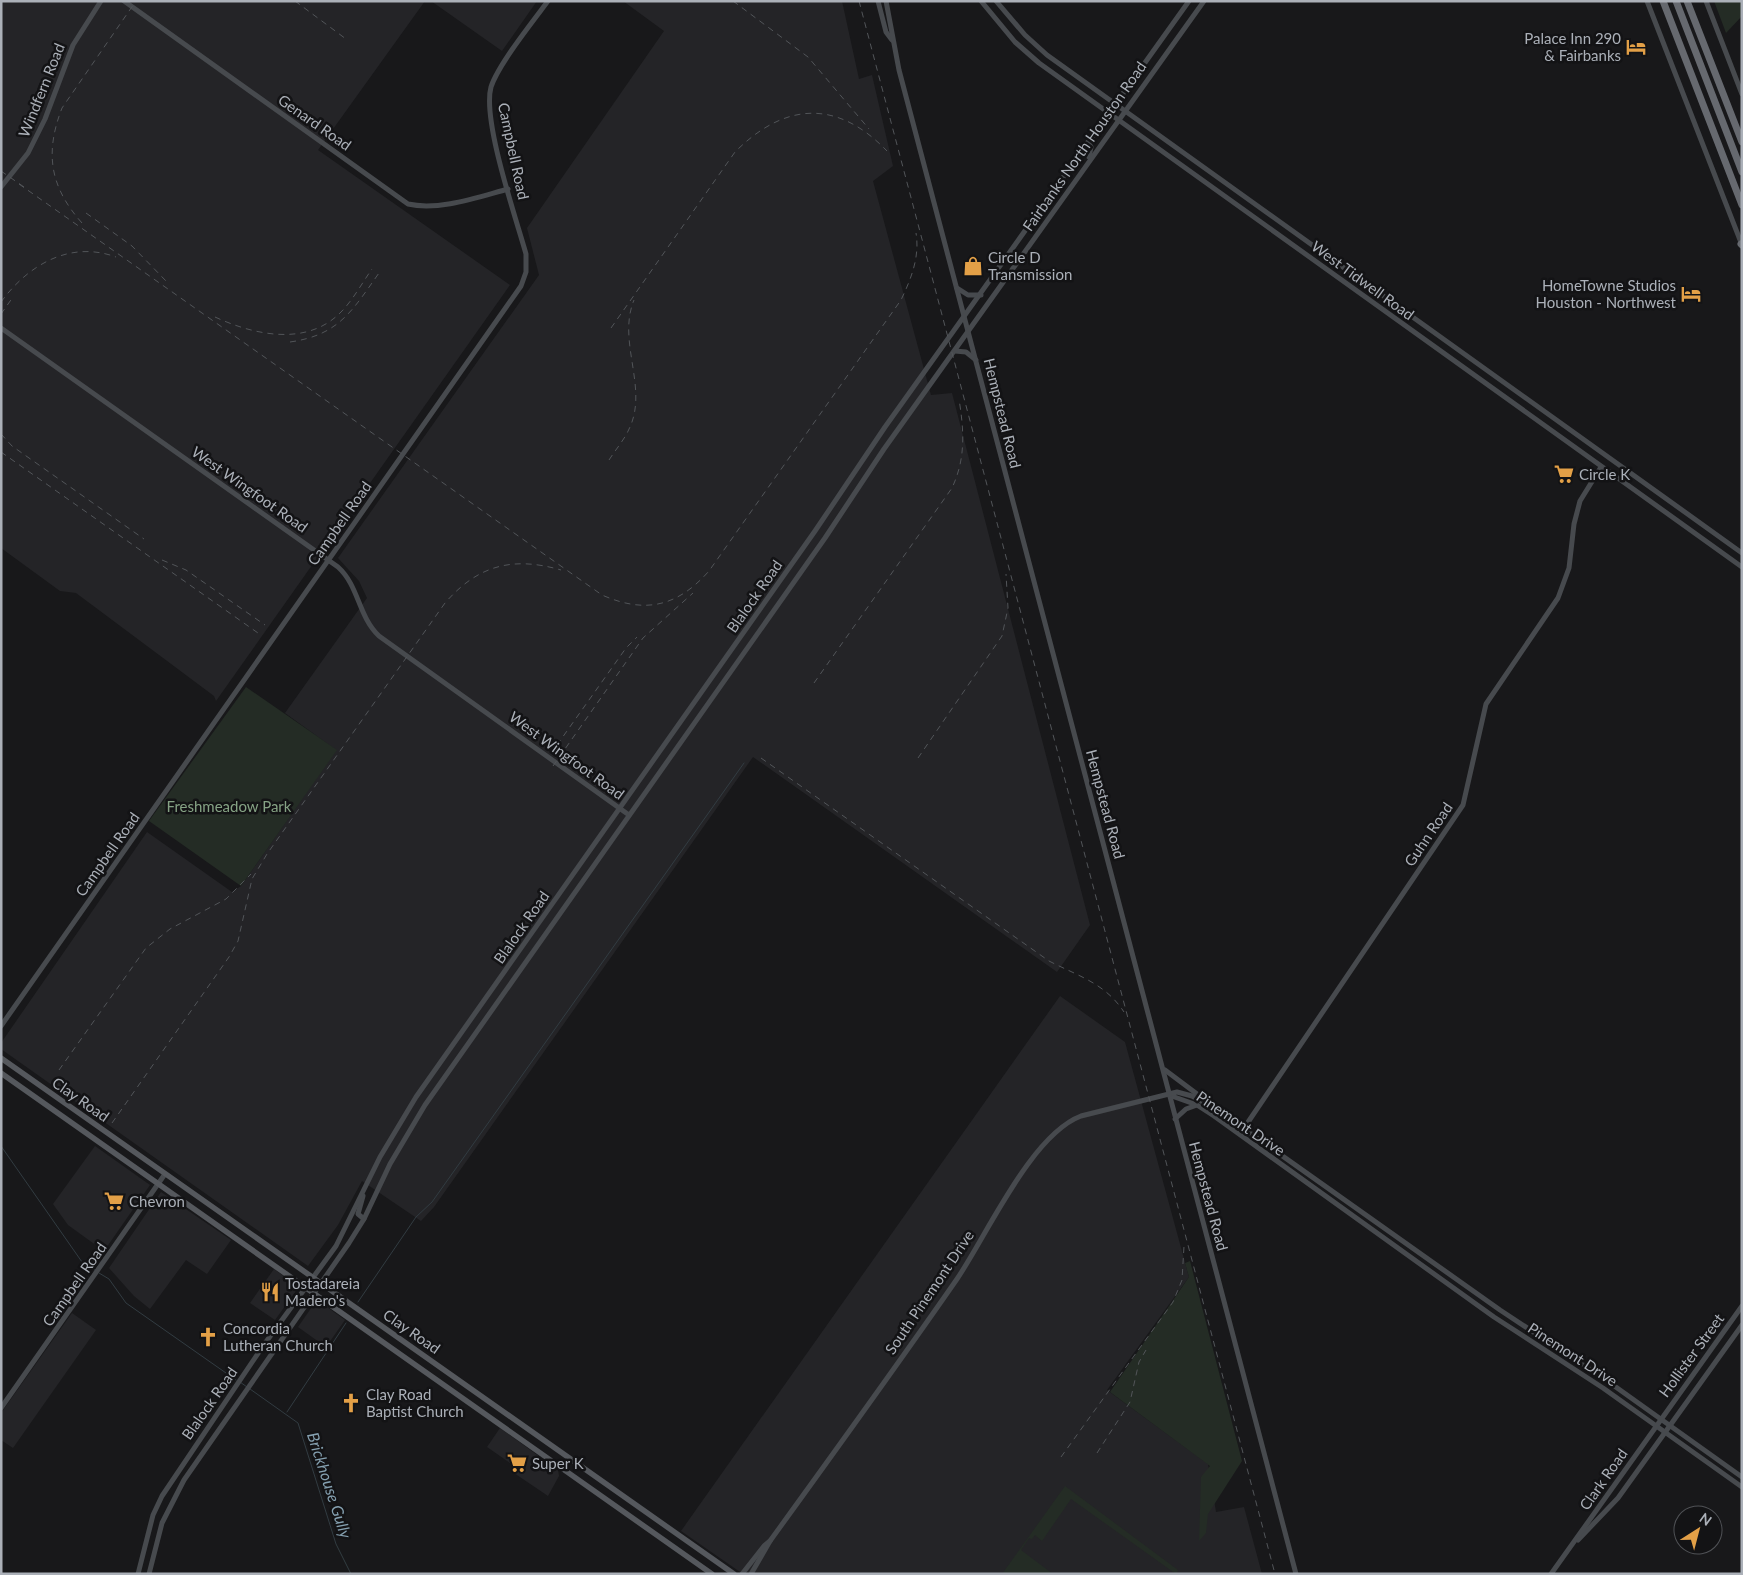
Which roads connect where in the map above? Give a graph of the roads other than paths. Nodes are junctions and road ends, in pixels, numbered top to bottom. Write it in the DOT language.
graph roads {
  1 [pos="101,1"];
  2 [pos="124,1"];
  3 [pos="548,1"];
  4 [pos="878,1"];
  5 [pos="981,1"];
  6 [pos="996,1"];
  7 [pos="1189,1"];
  8 [pos="1204,1"];
  9 [pos="1647,1"];
  10 [pos="1663,1"];
  11 [pos="1676,1"];
  12 [pos="1688,1"];
  13 [pos="1706,1"];
  14 [pos="886,4"];
  15 [pos="1003,8"];
  16 [pos="880,9"];
  17 [pos="994,16"];
  18 [pos="892,41"];
  19 [pos="1742,94"];
  20 [pos="1115,104"];
  21 [pos="1124,110"];
  22 [pos="1108,113"];
  23 [pos="1118,119"];
  24 [pos="1088,142"];
  25 [pos="1742,142"];
  26 [pos="1190,156"];
  27 [pos="1088,160"];
  28 [pos="1182,165"];
  29 [pos="1742,172"];
  30 [pos="1,187"];
  31 [pos="508,189"];
  32 [pos="1250,199"];
  33 [pos="1742,205"];
  34 [pos="1245,210"];
  35 [pos="1309,242"];
  36 [pos="1742,244"];
  37 [pos="1303,251"];
  38 [pos="1369,285"];
  39 [pos="957,288"];
  40 [pos="1361,294"];
  41 [pos="981,295"];
  42 [pos="965,317"];
  43 [pos="1,328"];
  44 [pos="969,331"];
  45 [pos="955,351"];
  46 [pos="976,360"];
  47 [pos="1475,362"];
  48 [pos="1468,372"];
  49 [pos="911,390"];
  50 [pos="922,398"];
  51 [pos="863,460"];
  52 [pos="873,466"];
  53 [pos="1601,467"];
  54 [pos="1678,507"];
  55 [pos="1671,516"];
  56 [pos="815,531"];
  57 [pos="825,538"];
  58 [pos="1742,553"];
  59 [pos="329,560"];
  60 [pos="1742,567"];
  61 [pos="678,724"];
  62 [pos="688,731"];
  63 [pos="620,808"];
  64 [pos="629,815"];
  65 [pos="580,864"];
  66 [pos="590,871"];
  67 [pos="538,924"];
  68 [pos="548,931"];
  69 [pos="496,982"];
  70 [pos="506,989"];
  71 [pos="1,1026"];
  72 [pos="454,1043"];
  73 [pos="463,1050"];
  74 [pos="1,1058"];
  75 [pos="1164,1069"];
  76 [pos="1,1073"];
  77 [pos="37,1083"];
  78 [pos="28,1091"];
  79 [pos="1169,1095"];
  80 [pos="416,1097"];
  81 [pos="1199,1102"];
  82 [pos="425,1105"];
  83 [pos="1175,1119"];
  84 [pos="1244,1129"];
  85 [pos="1240,1134"];
  86 [pos="380,1157"];
  87 [pos="390,1164"];
  88 [pos="165,1174"];
  89 [pos="160,1184"];
  90 [pos="364,1190"];
  91 [pos="225,1216"];
  92 [pos="364,1219"];
  93 [pos="348,1222"];
  94 [pos="218,1225"];
  95 [pos="349,1243"];
  96 [pos="266,1245"];
  97 [pos="260,1254"];
  98 [pos="313,1278"];
  99 [pos="322,1284"];
  100 [pos="306,1287"];
  101 [pos="314,1293"];
  102 [pos="1742,1306"];
  103 [pos="371,1318"];
  104 [pos="1742,1325"];
  105 [pos="364,1328"];
  106 [pos="263,1346"];
  107 [pos="272,1353"];
  108 [pos="1,1408"];
  109 [pos="1661,1419"];
  110 [pos="1670,1425"];
  111 [pos="1656,1426"];
  112 [pos="1666,1432"];
  113 [pos="174,1474"];
  114 [pos="1742,1477"];
  115 [pos="184,1480"];
  116 [pos="1742,1486"];
  117 [pos="770,1541"];
  118 [pos="1566,1553"];
  119 [pos="138,1574"];
  120 [pos="149,1574"];
  121 [pos="712,1574"];
  122 [pos="734,1574"];
  123 [pos="742,1574"];
  124 [pos="751,1574"];
  125 [pos="1296,1574"];
  126 [pos="1551,1574"];
  1 -- 30 [label="main road, Windfern Road"];
  2 -- 31 [label="main road, Genard Road"];
  3 -- 31 [label="main road, Campbell Road"];
  4 -- 16 [label="main road, Hempstead Road"];
  5 -- 17 [label="main road, West Tidwell Road"];
  6 -- 15 [label="main road, West Tidwell Road"];
  7 -- 20 [label="main road, Fairbanks North Houston Road"];
  8 -- 21 [label="main road, Fairbanks North Houston Road"];
  9 -- 36 [label="main road"];
  10 -- 33 [label="highway"];
  11 -- 29 [label="highway"];
  12 -- 25 [label="highway"];
  13 -- 19 [label="main road"];
  14 -- 16 [label="main road"];
  14 -- 18 [label="main road, Hempstead Road"];
  15 -- 17 [label="main road"];
  15 -- 20 [label="main road, West Tidwell Road"];
  16 -- 18 [label="main road, Hempstead Road"];
  17 -- 22 [label="main road, West Tidwell Road"];
  18 -- 39 [label="main road, Hempstead Road"];
  20 -- 21 [label="main road, West Tidwell Road"];
  20 -- 22 [label="main road, Fairbanks North Houston Road"];
  21 -- 23 [label="main road, Fairbanks North Houston Road"];
  21 -- 26 [label="main road, West Tidwell Road"];
  22 -- 23 [label="main road, West Tidwell Road"];
  22 -- 24 [label="main road, Fairbanks North Houston Road"];
  23 -- 27 [label="main road, Fairbanks North Houston Road"];
  23 -- 28 [label="main road, West Tidwell Road"];
  24 -- 27 [label="main road"];
  24 -- 41 [label="main road, Fairbanks North Houston Road"];
  26 -- 28 [label="main road"];
  26 -- 32 [label="main road, West Tidwell Road"];
  27 -- 44 [label="main road, Fairbanks North Houston Road"];
  28 -- 34 [label="main road, West Tidwell Road"];
  31 -- 59 [label="main road, Campbell Road"];
  32 -- 34 [label="main road"];
  32 -- 35 [label="main road, West Tidwell Road"];
  34 -- 37 [label="main road, West Tidwell Road"];
  35 -- 37 [label="main road"];
  35 -- 38 [label="main road, West Tidwell Road"];
  37 -- 40 [label="main road, West Tidwell Road"];
  38 -- 40 [label="main road"];
  38 -- 47 [label="main road, West Tidwell Road"];
  39 -- 41 [label="main road"];
  39 -- 42 [label="main road, Hempstead Road"];
  40 -- 48 [label="main road, West Tidwell Road"];
  41 -- 42 [label="main road, Fairbanks North Houston Road"];
  42 -- 44 [label="main road, Hempstead Road"];
  42 -- 49 [label="main road, Blalock Road"];
  43 -- 59 [label="main road, West Wingfoot Road"];
  44 -- 45 [label="main road, Blalock Road"];
  44 -- 46 [label="main road, Hempstead Road"];
  45 -- 46 [label="main road"];
  45 -- 50 [label="main road, Blalock Road"];
  46 -- 75 [label="main road, Hempstead Road"];
  47 -- 48 [label="main road"];
  47 -- 54 [label="main road, West Tidwell Road"];
  48 -- 53 [label="main road, West Tidwell Road"];
  49 -- 50 [label="main road"];
  49 -- 51 [label="main road, Blalock Road"];
  50 -- 52 [label="main road, Blalock Road"];
  51 -- 52 [label="main road"];
  51 -- 56 [label="main road, Blalock Road"];
  52 -- 57 [label="main road, Blalock Road"];
  53 -- 55 [label="main road, West Tidwell Road"];
  53 -- 84 [label="main road, Guhn Road"];
  54 -- 55 [label="main road"];
  54 -- 58 [label="main road, West Tidwell Road"];
  55 -- 60 [label="main road, West Tidwell Road"];
  56 -- 57 [label="main road"];
  56 -- 61 [label="main road, Blalock Road"];
  57 -- 62 [label="main road, Blalock Road"];
  59 -- 63 [label="main road, West Wingfoot Road"];
  59 -- 71 [label="main road, Campbell Road"];
  61 -- 62 [label="main road"];
  61 -- 63 [label="main road, Blalock Road"];
  62 -- 64 [label="main road, Blalock Road"];
  63 -- 64 [label="main road, West Wingfoot Road"];
  63 -- 65 [label="main road, Blalock Road"];
  64 -- 66 [label="main road, Blalock Road"];
  65 -- 66 [label="main road"];
  65 -- 67 [label="main road, Blalock Road"];
  66 -- 68 [label="main road, Blalock Road"];
  67 -- 68 [label="main road"];
  67 -- 69 [label="main road, Blalock Road"];
  68 -- 70 [label="main road, Blalock Road"];
  69 -- 70 [label="main road"];
  69 -- 72 [label="main road, Blalock Road"];
  70 -- 73 [label="main road, Blalock Road"];
  72 -- 73 [label="main road"];
  72 -- 80 [label="main road, Blalock Road"];
  73 -- 82 [label="main road, Blalock Road"];
  74 -- 77 [label="main road, Clay Road"];
  75 -- 79 [label="main road, Hempstead Road"];
  75 -- 81 [label="main road"];
  76 -- 78 [label="main road, Clay Road"];
  77 -- 78 [label="main road"];
  77 -- 88 [label="main road, Clay Road"];
  78 -- 89 [label="main road, Clay Road"];
  79 -- 81 [label="main road, Pinemont Drive"];
  79 -- 83 [label="main road, Hempstead Road"];
  79 -- 117 [label="main road, South Pinemont Drive"];
  80 -- 82 [label="main road"];
  80 -- 86 [label="main road, Blalock Road"];
  81 -- 83 [label="main road"];
  81 -- 84 [label="main road, Pinemont Drive"];
  81 -- 85 [label="main road, Pinemont Drive"];
  82 -- 87 [label="main road, Blalock Road"];
  83 -- 125 [label="main road, Hempstead Road"];
  84 -- 85 [label="main road, Guhn Road"];
  84 -- 109 [label="main road, Pinemont Drive"];
  85 -- 111 [label="main road, Pinemont Drive"];
  86 -- 87 [label="main road"];
  86 -- 90 [label="main road, Blalock Road"];
  87 -- 92 [label="main road, Blalock Road"];
  88 -- 89 [label="main road, Campbell Road"];
  88 -- 91 [label="main road, Clay Road"];
  89 -- 94 [label="main road, Clay Road"];
  89 -- 108 [label="main road, Campbell Road"];
  90 -- 92 [label="main road"];
  90 -- 93 [label="main road, Blalock Road"];
  91 -- 94 [label="main road"];
  91 -- 96 [label="main road, Clay Road"];
  92 -- 95 [label="main road, Blalock Road"];
  93 -- 95 [label="main road"];
  93 -- 98 [label="main road, Blalock Road"];
  94 -- 97 [label="main road, Clay Road"];
  95 -- 99 [label="main road, Blalock Road"];
  96 -- 97 [label="main road"];
  96 -- 98 [label="main road, Clay Road"];
  97 -- 100 [label="main road, Clay Road"];
  98 -- 99 [label="main road, Clay Road"];
  98 -- 100 [label="main road, Blalock Road"];
  99 -- 101 [label="main road, Blalock Road"];
  99 -- 103 [label="main road, Clay Road"];
  100 -- 101 [label="main road, Clay Road"];
  100 -- 106 [label="main road, Blalock Road"];
  101 -- 105 [label="main road, Clay Road"];
  101 -- 107 [label="main road, Blalock Road"];
  102 -- 109 [label="main road, Hollister Street"];
  103 -- 105 [label="main road"];
  103 -- 122 [label="main road, Clay Road"];
  104 -- 110 [label="main road, Hollister Street"];
  105 -- 121 [label="main road, Clay Road"];
  106 -- 107 [label="main road"];
  106 -- 113 [label="main road, Blalock Road"];
  107 -- 115 [label="main road, Blalock Road"];
  109 -- 110 [label="main road, Pinemont Drive"];
  109 -- 111 [label="main road, Clark Road"];
  110 -- 112 [label="main road, Hollister Street"];
  110 -- 114 [label="main road, Pinemont Drive"];
  111 -- 112 [label="main road, Pinemont Drive"];
  111 -- 118 [label="main road, Clark Road"];
  112 -- 116 [label="main road, Pinemont Drive"];
  112 -- 118 [label="main road, Clark Road"];
  113 -- 115 [label="main road"];
  113 -- 119 [label="main road, Blalock Road"];
  115 -- 120 [label="main road, Blalock Road"];
  117 -- 123 [label="main road, South Pinemont Drive"];
  117 -- 124 [label="main road, South Pinemont Drive"];
  118 -- 126 [label="main road, Clark Road"];
}
